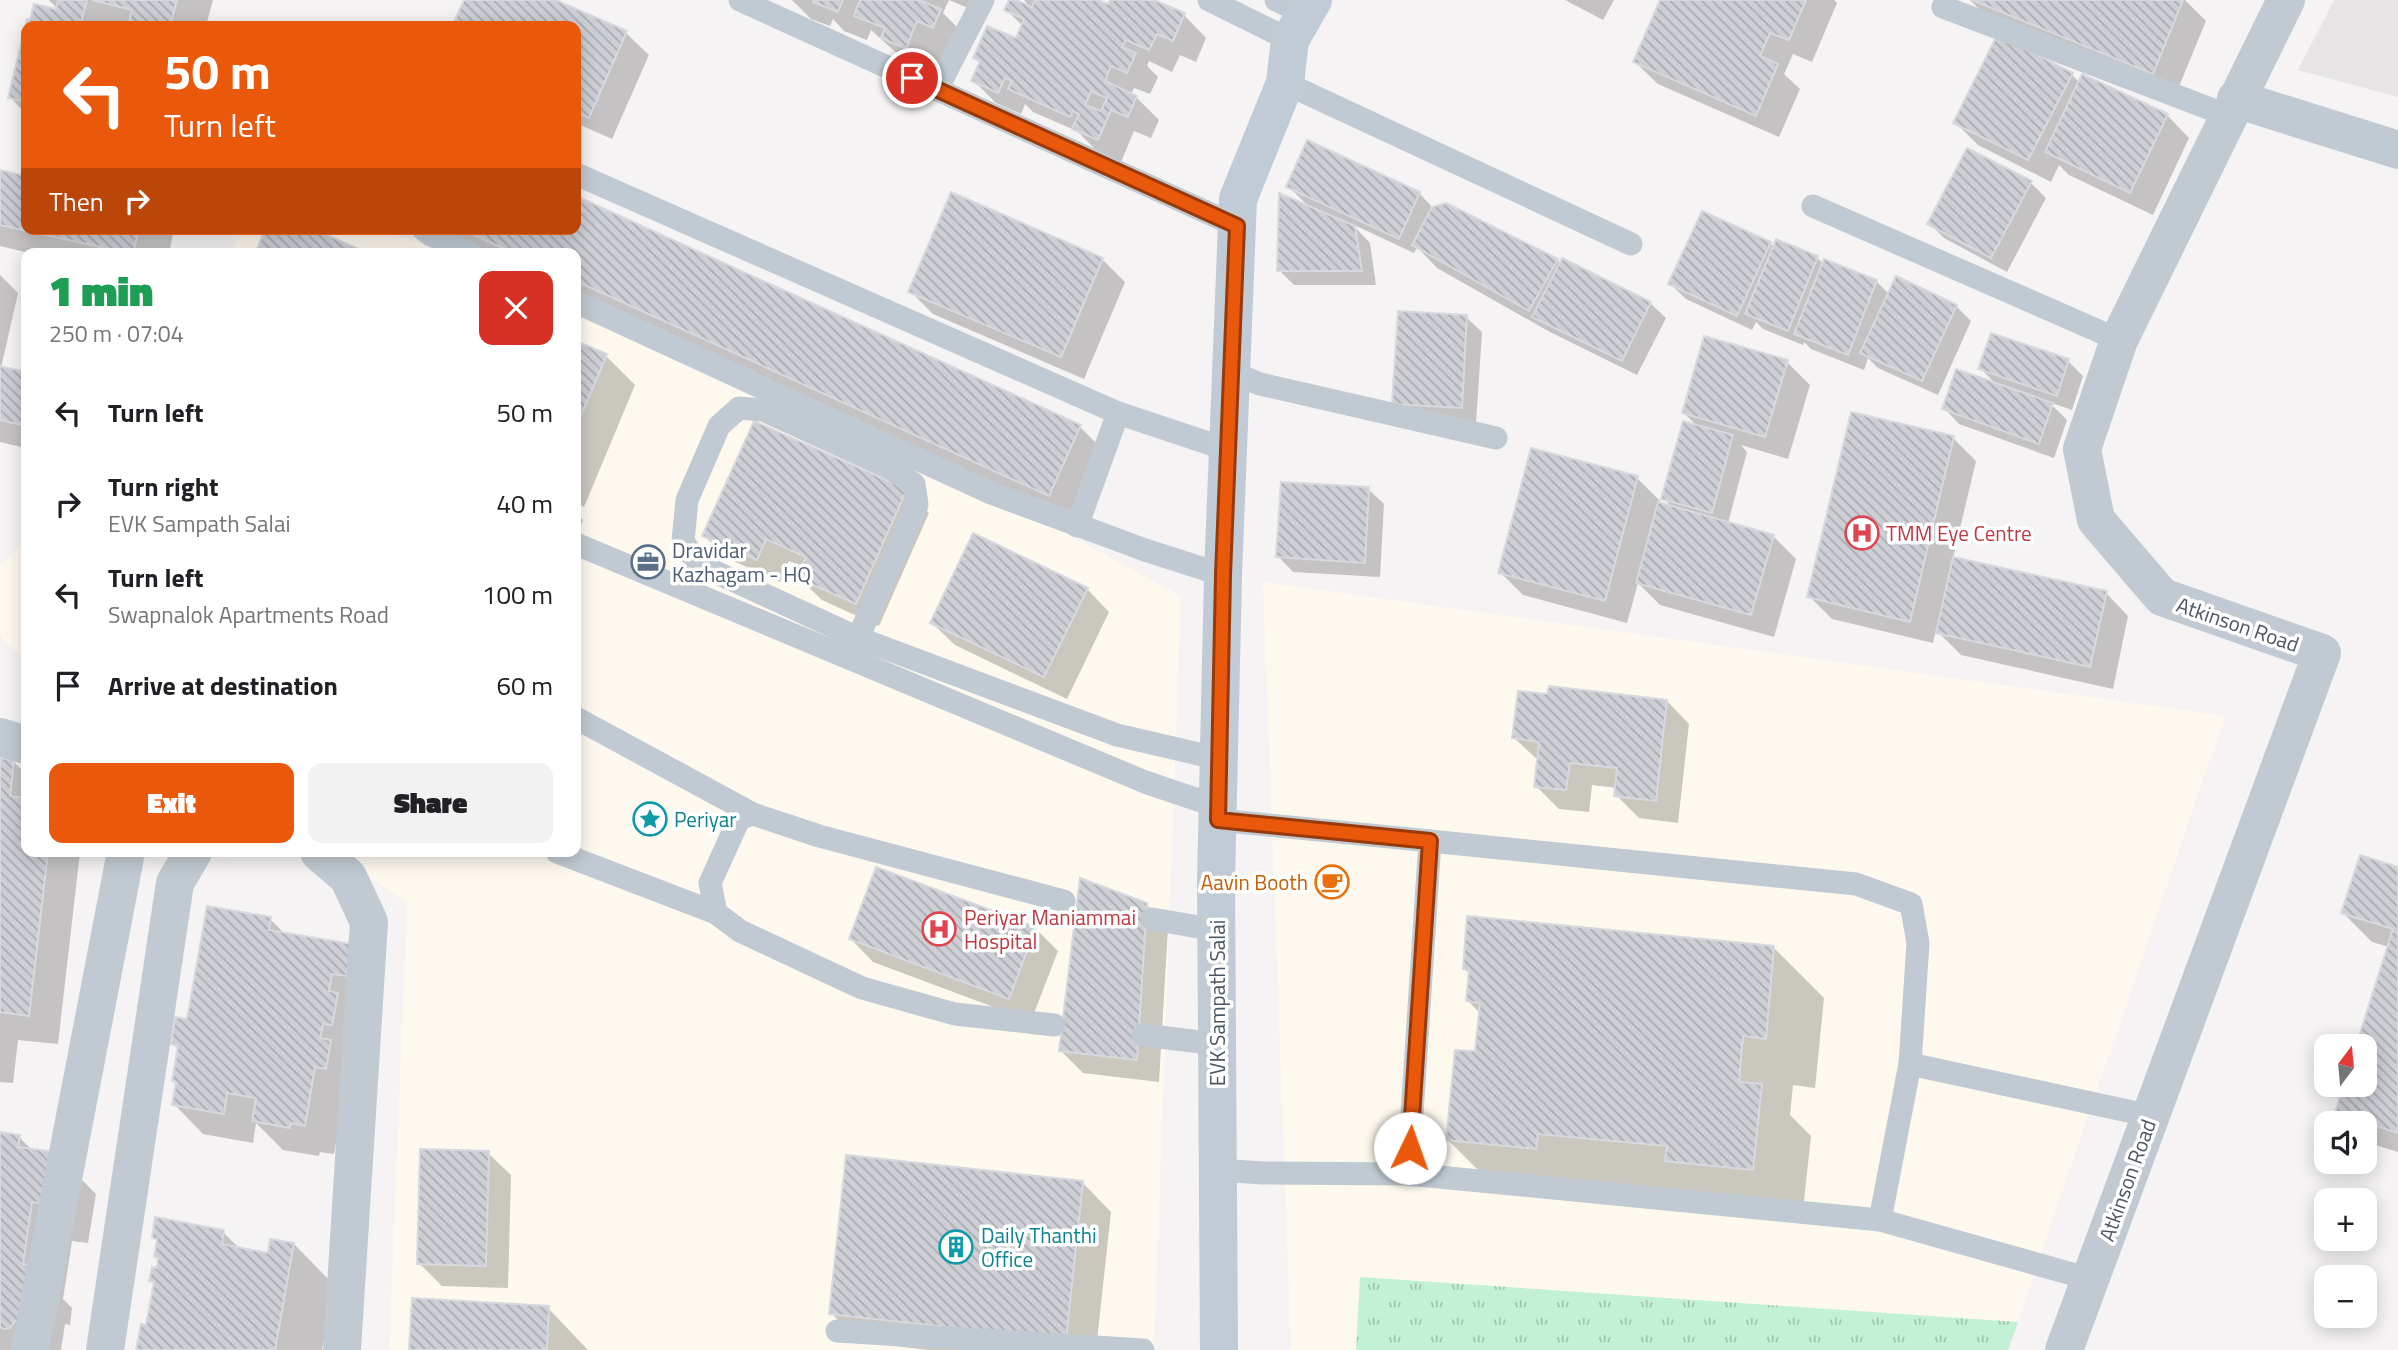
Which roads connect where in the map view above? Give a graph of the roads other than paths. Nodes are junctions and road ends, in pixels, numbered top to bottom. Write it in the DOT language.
graph roads {
  1 [pos="740,0"];
  2 [pos="984,0"];
  3 [pos="1209,0"];
  4 [pos="2286,0"];
  5 [pos="1943,8"];
  6 [pos="1296,13"];
  7 [pos="1285,83"];
  8 [pos="937,89"];
  9 [pos="2233,107"];
  10 [pos="2398,150"];
  11 [pos="581,176"];
  12 [pos="1813,206"];
  13 [pos="1237,226"];
  14 [pos="430,235"];
  15 [pos="1631,244"];
  16 [pos="458,248"];
  17 [pos="581,304"];
  18 [pos="2119,340"];
  19 [pos="1233,373"];
  20 [pos="1118,413"];
  21 [pos="1496,438"];
  22 [pos="1229,450"];
  23 [pos="1077,526"];
  24 [pos="581,546"];
  25 [pos="1223,575"];
  26 [pos="858,638"];
  27 [pos="581,721"];
  28 [pos="0,737"];
  29 [pos="21,743"];
  30 [pos="1220,759"];
  31 [pos="1218,813"];
  32 [pos="753,814"];
  33 [pos="1430,841"];
  34 [pos="125,857"];
  35 [pos="190,857"];
  36 [pos="325,857"];
  37 [pos="570,857"];
  38 [pos="1064,901"];
  39 [pos="716,913"];
  40 [pos="1152,919"];
  41 [pos="1216,930"];
  42 [pos="1054,1026"];
  43 [pos="1143,1035"];
  44 [pos="1217,1044"];
  45 [pos="1910,1064"];
  46 [pos="2151,1116"];
  47 [pos="1217,1170"];
  48 [pos="1408,1174"];
  49 [pos="1880,1220"];
  50 [pos="2091,1279"];
  51 [pos="837,1331"];
  52 [pos="20,1345"];
  53 [pos="105,1350"];
  54 [pos="342,1350"];
  55 [pos="1143,1350"];
  56 [pos="1219,1350"];
  57 [pos="2064,1350"];
  1 -- 8 [label="lane"];
  2 -- 8 [label="lane"];
  3 -- 6 [label="lane"];
  4 -- 9 [label="street, Atkinson Road"];
  5 -- 9 [label="lane"];
  6 -- 7 [label="street, EVK Sampath Salai"];
  7 -- 13 [label="street, EVK Sampath Salai"];
  7 -- 15 [label="lane"];
  8 -- 13 [label="lane"];
  9 -- 10 [label="street"];
  9 -- 18 [label="street, Atkinson Road"];
  11 -- 20 [label="lane"];
  12 -- 18 [label="lane"];
  13 -- 19 [label="street, EVK Sampath Salai"];
  14 -- 16 [label="lane"];
  17 -- 23 [label="lane"];
  18 -- 46 [label="street, Atkinson Road"];
  19 -- 21 [label="lane"];
  19 -- 22 [label="street, EVK Sampath Salai"];
  20 -- 22 [label="lane"];
  20 -- 23 [label="lane"];
  22 -- 25 [label="street, EVK Sampath Salai"];
  23 -- 25 [label="lane"];
  24 -- 31 [label="lane"];
  25 -- 30 [label="street, EVK Sampath Salai"];
  26 -- 26 [label="lane"];
  26 -- 30 [label="lane"];
  27 -- 32 [label="lane"];
  28 -- 29 [label="street"];
  30 -- 31 [label="street, EVK Sampath Salai"];
  31 -- 33 [label="lane"];
  31 -- 41 [label="street, EVK Sampath Salai"];
  32 -- 38 [label="lane"];
  32 -- 39 [label="lane"];
  33 -- 45 [label="lane"];
  33 -- 48 [label="lane"];
  34 -- 52 [label="street"];
  35 -- 53 [label="street"];
  36 -- 54 [label="street"];
  37 -- 39 [label="lane"];
  39 -- 42 [label="lane"];
  40 -- 41 [label="lane"];
  41 -- 44 [label="street, EVK Sampath Salai"];
  43 -- 44 [label="lane"];
  44 -- 47 [label="street, EVK Sampath Salai"];
  45 -- 46 [label="lane"];
  45 -- 49 [label="lane"];
  46 -- 50 [label="street, Atkinson Road"];
  47 -- 48 [label="lane"];
  47 -- 56 [label="street, EVK Sampath Salai"];
  48 -- 49 [label="lane"];
  49 -- 50 [label="lane"];
  50 -- 57 [label="street, Atkinson Road"];
  51 -- 55 [label="lane"];
}
